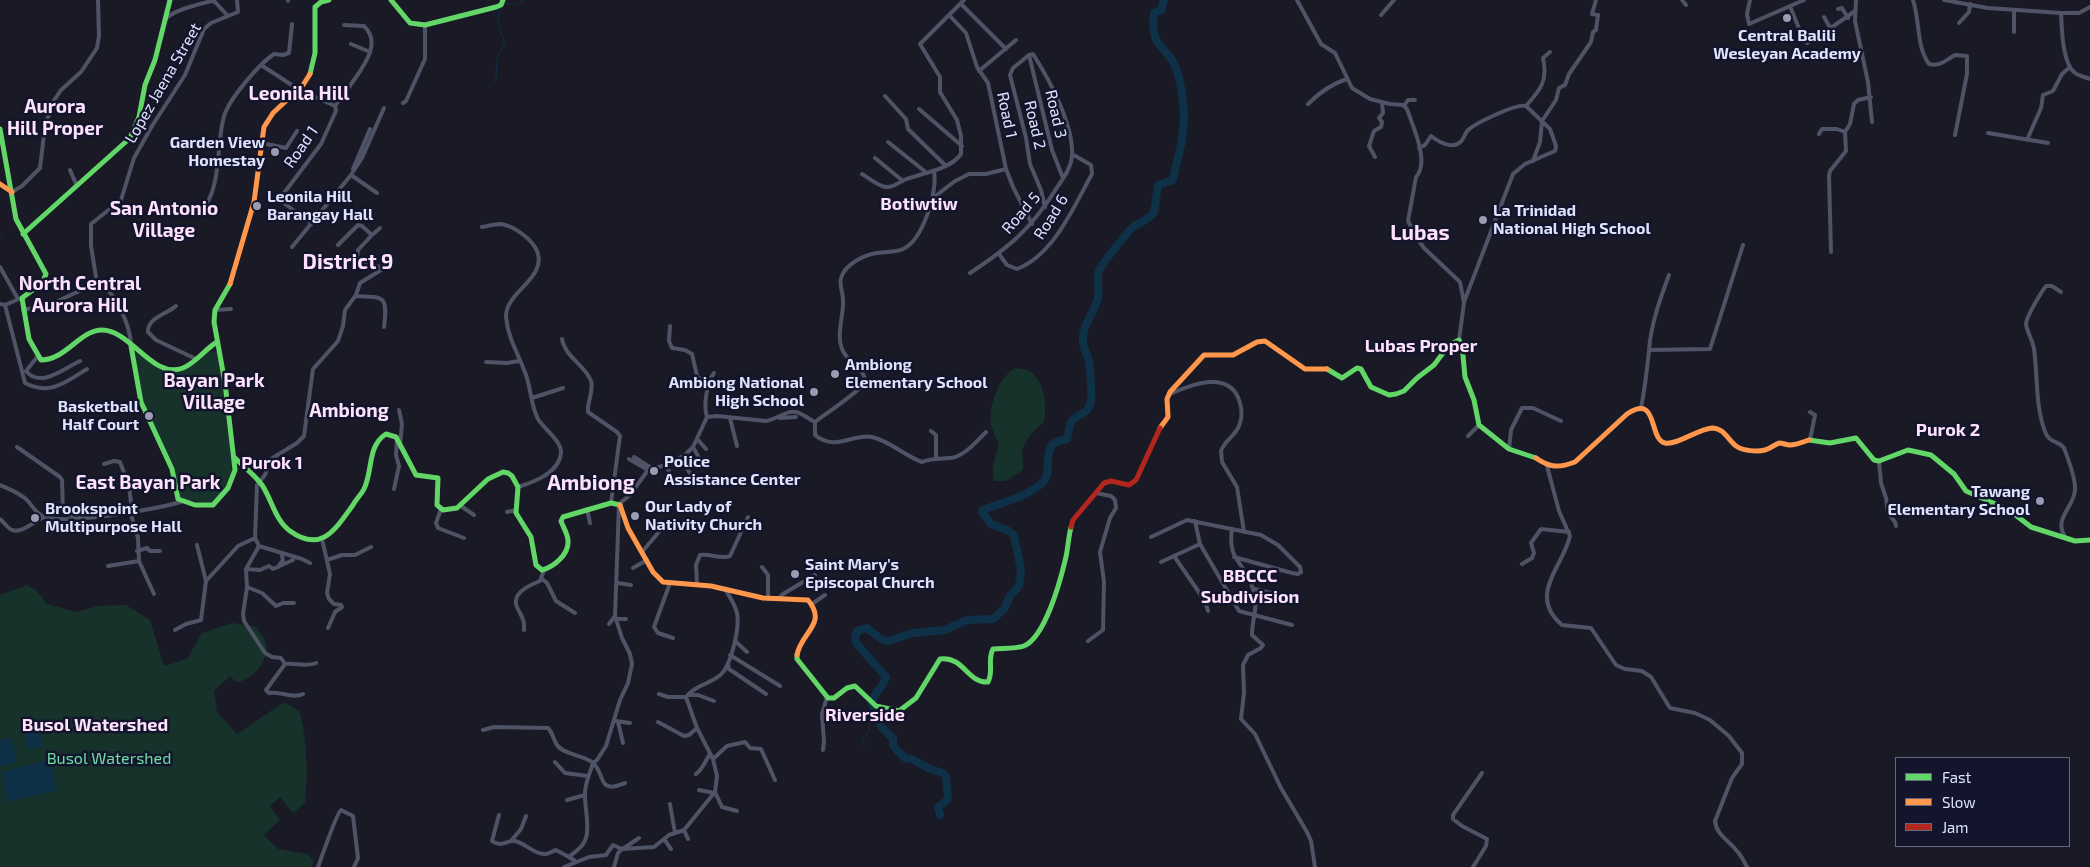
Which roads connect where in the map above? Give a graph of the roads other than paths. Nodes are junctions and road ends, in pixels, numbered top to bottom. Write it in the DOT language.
graph roads {
  1 [pos="98,0"];
  2 [pos="170,0"];
  3 [pos="237,0"];
  4 [pos="329,0"];
  5 [pos="391,0"];
  6 [pos="504,0"];
  7 [pos="1296,0"];
  8 [pos="1394,0"];
  9 [pos="1596,0"];
  10 [pos="1682,0"];
  11 [pos="1750,0"];
  12 [pos="1804,0"];
  13 [pos="1856,0"];
  14 [pos="1913,0"];
  15 [pos="1944,0"];
  16 [pos="963,2"];
  17 [pos="1970,4"];
  18 [pos="1686,5"];
  19 [pos="1790,6"];
  20 [pos="2090,7"];
  21 [pos="1838,8"];
  22 [pos="2014,10"];
  23 [pos="1855,11"];
  24 [pos="2061,13"];
  25 [pos="1381,15"];
  26 [pos="228,16"];
  27 [pos="950,16"];
  28 [pos="1824,17"];
  29 [pos="1848,18"];
  30 [pos="1959,23"];
  31 [pos="162,24"];
  32 [pos="292,24"];
  33 [pos="344,25"];
  34 [pos="425,25"];
  35 [pos="1831,29"];
  36 [pos="2014,32"];
  37 [pos="1016,40"];
  38 [pos="351,44"];
  39 [pos="1006,49"];
  40 [pos="370,52"];
  41 [pos="1550,52"];
  42 [pos="1029,55"];
  43 [pos="261,65"];
  44 [pos="2070,67"];
  45 [pos="979,71"];
  46 [pos="1347,79"];
  47 [pos="2090,79"];
  48 [pos="298,89"];
  49 [pos="885,96"];
  50 [pos="1871,97"];
  51 [pos="1415,100"];
  52 [pos="1382,102"];
  53 [pos="404,103"];
  54 [pos="1308,104"];
  55 [pos="335,106"];
  56 [pos="1404,106"];
  57 [pos="1526,106"];
  58 [pos="384,108"];
  59 [pos="919,109"];
  60 [pos="1542,121"];
  61 [pos="1872,122"];
  62 [pos="0,129"];
  63 [pos="370,129"];
  64 [pos="297,132"];
  65 [pos="1845,132"];
  66 [pos="1988,133"];
  67 [pos="1819,134"];
  68 [pos="1956,135"];
  69 [pos="2027,140"];
  70 [pos="888,142"];
  71 [pos="262,143"];
  72 [pos="2048,143"];
  73 [pos="962,146"];
  74 [pos="1419,148"];
  75 [pos="1072,154"];
  76 [pos="1374,157"];
  77 [pos="875,158"];
  78 [pos="1532,161"];
  79 [pos="945,165"];
  80 [pos="1006,169"];
  81 [pos="70,170"];
  82 [pos="934,171"];
  83 [pos="352,173"];
  84 [pos="927,173"];
  85 [pos="862,174"];
  86 [pos="1063,178"];
  87 [pos="903,181"];
  88 [pos="0,184"];
  89 [pos="76,186"];
  90 [pos="12,192"];
  91 [pos="377,192"];
  92 [pos="932,198"];
  93 [pos="1045,207"];
  94 [pos="203,210"];
  95 [pos="312,224"];
  96 [pos="1032,224"];
  97 [pos="482,227"];
  98 [pos="380,228"];
  99 [pos="23,234"];
  100 [pos="372,235"];
  101 [pos="338,245"];
  102 [pos="1742,245"];
  103 [pos="292,247"];
  104 [pos="1831,252"];
  105 [pos="999,254"];
  106 [pos="0,267"];
  107 [pos="970,273"];
  108 [pos="1669,275"];
  109 [pos="97,283"];
  110 [pos="2060,292"];
  111 [pos="355,296"];
  112 [pos="20,299"];
  113 [pos="1464,303"];
  114 [pos="0,304"];
  115 [pos="5,305"];
  116 [pos="176,306"];
  117 [pos="231,309"];
  118 [pos="23,310"];
  119 [pos="215,310"];
  120 [pos="670,326"];
  121 [pos="384,327"];
  122 [pos="562,340"];
  123 [pos="1459,340"];
  124 [pos="217,342"];
  125 [pos="131,346"];
  126 [pos="219,349"];
  127 [pos="1649,350"];
  128 [pos="207,351"];
  129 [pos="38,356"];
  130 [pos="196,359"];
  131 [pos="80,361"];
  132 [pos="519,361"];
  133 [pos="486,362"];
  134 [pos="87,369"];
  135 [pos="714,372"];
  136 [pos="709,387"];
  137 [pos="563,388"];
  138 [pos="1168,395"];
  139 [pos="532,398"];
  140 [pos="1641,408"];
  141 [pos="399,410"];
  142 [pos="1810,412"];
  143 [pos="707,417"];
  144 [pos="730,418"];
  145 [pos="778,418"];
  146 [pos="796,418"];
  147 [pos="1561,421"];
  148 [pos="815,422"];
  149 [pos="1479,425"];
  150 [pos="931,431"];
  151 [pos="986,432"];
  152 [pos="1468,436"];
  153 [pos="397,440"];
  154 [pos="698,440"];
  155 [pos="1810,440"];
  156 [pos="737,446"];
  157 [pos="17,447"];
  158 [pos="400,447"];
  159 [pos="694,447"];
  160 [pos="1510,448"];
  161 [pos="706,449"];
  162 [pos="681,457"];
  163 [pos="234,458"];
  164 [pos="936,458"];
  165 [pos="1879,461"];
  166 [pos="104,464"];
  167 [pos="666,465"];
  168 [pos="704,465"];
  169 [pos="1547,466"];
  170 [pos="653,469"];
  171 [pos="648,470"];
  172 [pos="692,477"];
  173 [pos="672,478"];
  174 [pos="260,482"];
  175 [pos="0,485"];
  176 [pos="518,487"];
  177 [pos="394,490"];
  178 [pos="1096,493"];
  179 [pos="181,502"];
  180 [pos="610,503"];
  181 [pos="619,504"];
  182 [pos="459,507"];
  183 [pos="440,509"];
  184 [pos="587,509"];
  185 [pos="516,510"];
  186 [pos="131,511"];
  187 [pos="507,512"];
  188 [pos="474,515"];
  189 [pos="45,517"];
  190 [pos="82,517"];
  191 [pos="748,518"];
  192 [pos="0,519"];
  193 [pos="669,520"];
  194 [pos="1196,521"];
  195 [pos="590,523"];
  196 [pos="1896,526"];
  197 [pos="1232,529"];
  198 [pos="1244,532"];
  199 [pos="1569,532"];
  200 [pos="1151,537"];
  201 [pos="255,538"];
  202 [pos="464,538"];
  203 [pos="2066,538"];
  204 [pos="322,539"];
  205 [pos="2090,540"];
  206 [pos="1200,544"];
  207 [pos="197,545"];
  208 [pos="259,546"];
  209 [pos="371,547"];
  210 [pos="137,551"];
  211 [pos="160,551"];
  212 [pos="642,552"];
  213 [pos="282,556"];
  214 [pos="1174,556"];
  215 [pos="1234,557"];
  216 [pos="293,560"];
  217 [pos="327,560"];
  218 [pos="647,560"];
  219 [pos="138,561"];
  220 [pos="1162,562"];
  221 [pos="310,563"];
  222 [pos="1522,564"];
  223 [pos="108,566"];
  224 [pos="762,567"];
  225 [pos="633,568"];
  226 [pos="246,569"];
  227 [pos="277,569"];
  228 [pos="544,570"];
  229 [pos="815,575"];
  230 [pos="542,579"];
  231 [pos="206,580"];
  232 [pos="618,583"];
  233 [pos="670,583"];
  234 [pos="697,584"];
  235 [pos="631,586"];
  236 [pos="247,587"];
  237 [pos="725,589"];
  238 [pos="1254,589"];
  239 [pos="154,594"];
  240 [pos="826,595"];
  241 [pos="617,596"];
  242 [pos="624,597"];
  243 [pos="768,599"];
  244 [pos="778,599"];
  245 [pos="1296,599"];
  246 [pos="294,603"];
  247 [pos="812,604"];
  248 [pos="1208,611"];
  249 [pos="575,613"];
  250 [pos="616,617"];
  251 [pos="1256,617"];
  252 [pos="626,619"];
  253 [pos="609,624"];
  254 [pos="1292,625"];
  255 [pos="328,628"];
  256 [pos="175,630"];
  257 [pos="524,630"];
  258 [pos="673,638"];
  259 [pos="1088,640"];
  260 [pos="735,641"];
  261 [pos="747,652"];
  262 [pos="730,655"];
  263 [pos="728,660"];
  264 [pos="285,664"];
  265 [pos="316,664"];
  266 [pos="780,686"];
  267 [pos="303,694"];
  268 [pos="658,694"];
  269 [pos="766,694"];
  270 [pos="687,696"];
  271 [pos="826,697"];
  272 [pos="714,701"];
  273 [pos="616,721"];
  274 [pos="658,722"];
  275 [pos="630,723"];
  276 [pos="697,728"];
  277 [pos="483,730"];
  278 [pos="623,743"];
  279 [pos="823,750"];
  280 [pos="710,754"];
  281 [pos="713,759"];
  282 [pos="555,762"];
  283 [pos="593,763"];
  284 [pos="1482,773"];
  285 [pos="696,774"];
  286 [pos="588,776"];
  287 [pos="775,780"];
  288 [pos="625,783"];
  289 [pos="699,790"];
  290 [pos="714,793"];
  291 [pos="585,795"];
  292 [pos="567,800"];
  293 [pos="670,804"];
  294 [pos="736,811"];
  295 [pos="498,815"];
  296 [pos="526,816"];
  297 [pos="684,830"];
  298 [pos="675,833"];
  299 [pos="639,838"];
  300 [pos="664,839"];
  301 [pos="688,839"];
  302 [pos="511,841"];
  303 [pos="623,848"];
  304 [pos="671,850"];
  305 [pos="568,857"];
  306 [pos="575,862"];
  307 [pos="318,867"];
  308 [pos="354,867"];
  309 [pos="564,867"];
  310 [pos="614,867"];
  311 [pos="1315,867"];
  312 [pos="1473,867"];
  313 [pos="1747,867"];
  1 -- 90 [label="street"];
  2 -- 31 [label="main road"];
  3 -- 26 [label="street"];
  4 -- 48 [label="main road"];
  5 -- 34 [label="main road"];
  6 -- 34 [label="main road"];
  7 -- 46 [label="street"];
  8 -- 25 [label="street"];
  9 -- 60 [label="street"];
  10 -- 18 [label="street"];
  11 -- 19 [label="street"];
  12 -- 19 [label="street"];
  13 -- 23 [label="street"];
  14 -- 68 [label="street"];
  15 -- 17 [label="street"];
  16 -- 27 [label="street"];
  16 -- 39 [label="street"];
  17 -- 22 [label="street"];
  17 -- 30 [label="street"];
  19 -- 35 [label="street"];
  20 -- 24 [label="street"];
  21 -- 29 [label="street"];
  22 -- 24 [label="street"];
  22 -- 36 [label="street"];
  23 -- 29 [label="street"];
  23 -- 50 [label="street"];
  24 -- 44 [label="street"];
  26 -- 31 [label="street"];
  26 -- 109 [label="street, Lopez Jaena Street"];
  27 -- 45 [label="street, Road 1"];
  27 -- 73 [label="street"];
  28 -- 35 [label="street"];
  29 -- 35 [label="street"];
  31 -- 89 [label="main road"];
  32 -- 43 [label="street"];
  33 -- 40 [label="street"];
  34 -- 53 [label="street"];
  37 -- 39 [label="street"];
  38 -- 40 [label="street"];
  39 -- 45 [label="street"];
  40 -- 55 [label="street"];
  41 -- 57 [label="street"];
  42 -- 75 [label="street"];
  42 -- 86 [label="street, Road 3"];
  42 -- 93 [label="street, Road 2"];
  43 -- 48 [label="street"];
  43 -- 94 [label="street"];
  44 -- 47 [label="street"];
  44 -- 69 [label="street"];
  45 -- 80 [label="street, Road 1"];
  46 -- 52 [label="street"];
  46 -- 54 [label="street"];
  48 -- 55 [label="street"];
  48 -- 71 [label="main road"];
  49 -- 79 [label="street"];
  50 -- 61 [label="street"];
  50 -- 65 [label="street"];
  51 -- 56 [label="street"];
  52 -- 56 [label="street"];
  52 -- 76 [label="street"];
  55 -- 95 [label="street, Road 1"];
  56 -- 74 [label="street"];
  57 -- 60 [label="street"];
  57 -- 74 [label="street"];
  58 -- 83 [label="street"];
  59 -- 73 [label="street"];
  60 -- 78 [label="street"];
  60 -- 78 [label="street"];
  62 -- 90 [label="main road"];
  63 -- 83 [label="street"];
  64 -- 71 [label="street"];
  65 -- 67 [label="street"];
  65 -- 104 [label="street"];
  66 -- 69 [label="street"];
  69 -- 72 [label="street"];
  70 -- 84 [label="street"];
  71 -- 119 [label="main road"];
  73 -- 79 [label="street"];
  74 -- 113 [label="street"];
  75 -- 86 [label="street, Road 5"];
  75 -- 105 [label="street, Road 6"];
  77 -- 87 [label="street"];
  78 -- 113 [label="street"];
  79 -- 82 [label="street"];
  80 -- 92 [label="street"];
  80 -- 96 [label="street, Road 1"];
  81 -- 89 [label="street"];
  82 -- 84 [label="street"];
  82 -- 92 [label="street"];
  83 -- 91 [label="street"];
  83 -- 95 [label="street"];
  84 -- 87 [label="street"];
  85 -- 87 [label="street"];
  86 -- 93 [label="street, Road 5"];
  88 -- 90 [label="main road"];
  89 -- 99 [label="main road"];
  90 -- 99 [label="main road"];
  92 -- 148 [label="street"];
  93 -- 96 [label="street, Road 5"];
  95 -- 103 [label="street"];
  96 -- 105 [label="street, Road 5"];
  97 -- 132 [label="street"];
  98 -- 100 [label="street"];
  99 -- 112 [label="main road"];
  100 -- 101 [label="street"];
  100 -- 111 [label="street"];
  102 -- 127 [label="street"];
  105 -- 107 [label="street, Road 5"];
  106 -- 112 [label="street"];
  108 -- 127 [label="street"];
  109 -- 118 [label="street"];
  109 -- 125 [label="street"];
  110 -- 203 [label="street"];
  111 -- 121 [label="street"];
  111 -- 174 [label="street"];
  112 -- 115 [label="street"];
  112 -- 118 [label="main road"];
  113 -- 123 [label="street"];
  114 -- 115 [label="street"];
  115 -- 134 [label="street"];
  116 -- 130 [label="street"];
  117 -- 119 [label="street"];
  118 -- 129 [label="main road"];
  119 -- 124 [label="main road"];
  120 -- 136 [label="street"];
  122 -- 180 [label="street"];
  123 -- 138 [label="main road"];
  123 -- 149 [label="main road"];
  124 -- 126 [label="main road"];
  124 -- 128 [label="main road"];
  125 -- 129 [label="main road"];
  125 -- 130 [label="main road"];
  125 -- 179 [label="main road"];
  126 -- 128 [label="main road"];
  126 -- 163 [label="main road"];
  127 -- 140 [label="street"];
  128 -- 130 [label="main road"];
  129 -- 131 [label="street"];
  132 -- 133 [label="street"];
  132 -- 139 [label="street"];
  135 -- 136 [label="street"];
  136 -- 143 [label="street"];
  137 -- 139 [label="street"];
  138 -- 178 [label="main road"];
  138 -- 198 [label="street"];
  139 -- 176 [label="street"];
  140 -- 155 [label="main road"];
  140 -- 169 [label="main road"];
  141 -- 158 [label="street"];
  142 -- 155 [label="street"];
  143 -- 144 [label="street"];
  143 -- 154 [label="street"];
  144 -- 145 [label="street"];
  144 -- 156 [label="street"];
  145 -- 146 [label="street"];
  145 -- 148 [label="street"];
  147 -- 160 [label="street"];
  148 -- 164 [label="street"];
  149 -- 152 [label="street"];
  149 -- 160 [label="main road"];
  150 -- 164 [label="street"];
  151 -- 164 [label="street"];
  153 -- 158 [label="main road"];
  153 -- 177 [label="street"];
  153 -- 204 [label="main road"];
  154 -- 159 [label="street"];
  154 -- 161 [label="street"];
  155 -- 165 [label="main road"];
  157 -- 190 [label="street"];
  158 -- 183 [label="main road"];
  159 -- 162 [label="street"];
  159 -- 168 [label="street"];
  160 -- 169 [label="main road"];
  162 -- 167 [label="street"];
  162 -- 172 [label="street"];
  163 -- 174 [label="main road"];
  163 -- 179 [label="main road"];
  165 -- 196 [label="street"];
  165 -- 203 [label="main road"];
  166 -- 186 [label="street"];
  167 -- 170 [label="street"];
  167 -- 173 [label="street"];
  169 -- 199 [label="street"];
  170 -- 171 [label="street"];
  170 -- 171 [label="street"];
  171 -- 181 [label="street"];
  174 -- 201 [label="street"];
  174 -- 204 [label="main road"];
  175 -- 189 [label="street"];
  176 -- 182 [label="main road"];
  176 -- 185 [label="main road"];
  178 -- 259 [label="street"];
  178 -- 271 [label="main road"];
  179 -- 186 [label="street"];
  180 -- 181 [label="main road"];
  180 -- 184 [label="main road"];
  181 -- 212 [label="main road"];
  181 -- 232 [label="street"];
  182 -- 183 [label="main road"];
  182 -- 188 [label="street"];
  183 -- 202 [label="street"];
  184 -- 195 [label="street"];
  184 -- 228 [label="main road"];
  185 -- 187 [label="street"];
  185 -- 228 [label="main road"];
  186 -- 190 [label="street"];
  186 -- 210 [label="street"];
  189 -- 190 [label="street"];
  189 -- 192 [label="street"];
  191 -- 234 [label="street"];
  193 -- 212 [label="street"];
  194 -- 197 [label="street"];
  194 -- 200 [label="street"];
  194 -- 206 [label="street"];
  197 -- 198 [label="street"];
  197 -- 215 [label="street"];
  198 -- 215 [label="street"];
  199 -- 222 [label="street"];
  199 -- 313 [label="street"];
  201 -- 208 [label="street"];
  201 -- 231 [label="street"];
  203 -- 205 [label="main road"];
  204 -- 217 [label="street"];
  206 -- 214 [label="street"];
  206 -- 251 [label="street"];
  207 -- 231 [label="street"];
  208 -- 221 [label="street"];
  208 -- 226 [label="street"];
  209 -- 217 [label="street"];
  210 -- 211 [label="street"];
  210 -- 219 [label="street"];
  212 -- 218 [label="main road"];
  213 -- 227 [label="street"];
  214 -- 220 [label="street"];
  214 -- 248 [label="street"];
  215 -- 238 [label="street"];
  216 -- 227 [label="street"];
  217 -- 255 [label="street"];
  218 -- 225 [label="street"];
  218 -- 233 [label="main road"];
  219 -- 223 [label="street"];
  219 -- 239 [label="street"];
  224 -- 243 [label="street"];
  226 -- 227 [label="street"];
  226 -- 236 [label="street"];
  228 -- 230 [label="street"];
  229 -- 244 [label="street"];
  230 -- 249 [label="street"];
  230 -- 257 [label="street"];
  231 -- 256 [label="street"];
  232 -- 235 [label="street"];
  232 -- 241 [label="street"];
  233 -- 234 [label="main road"];
  233 -- 258 [label="street"];
  234 -- 237 [label="main road"];
  236 -- 246 [label="street"];
  236 -- 264 [label="street"];
  237 -- 243 [label="main road"];
  237 -- 260 [label="street"];
  238 -- 245 [label="street"];
  238 -- 251 [label="street"];
  240 -- 247 [label="street"];
  241 -- 242 [label="street"];
  241 -- 250 [label="street"];
  243 -- 244 [label="main road"];
  244 -- 247 [label="main road"];
  247 -- 271 [label="main road"];
  250 -- 252 [label="street"];
  250 -- 253 [label="street"];
  250 -- 273 [label="street"];
  251 -- 254 [label="street"];
  251 -- 311 [label="street"];
  260 -- 261 [label="street"];
  260 -- 262 [label="street"];
  262 -- 263 [label="street"];
  262 -- 266 [label="street"];
  263 -- 269 [label="street"];
  263 -- 270 [label="street"];
  264 -- 265 [label="street"];
  264 -- 267 [label="street"];
  268 -- 270 [label="street"];
  270 -- 272 [label="street"];
  270 -- 276 [label="street"];
  271 -- 279 [label="street"];
  273 -- 275 [label="street"];
  273 -- 278 [label="street"];
  273 -- 283 [label="street"];
  274 -- 276 [label="street"];
  276 -- 280 [label="street"];
  277 -- 283 [label="street"];
  280 -- 281 [label="street"];
  280 -- 285 [label="street"];
  281 -- 287 [label="street"];
  281 -- 290 [label="street"];
  282 -- 286 [label="street"];
  283 -- 286 [label="street"];
  283 -- 288 [label="street"];
  284 -- 312 [label="street"];
  286 -- 291 [label="street"];
  289 -- 290 [label="street"];
  290 -- 294 [label="street"];
  290 -- 297 [label="street"];
  291 -- 292 [label="street"];
  291 -- 305 [label="street"];
  293 -- 298 [label="street"];
  295 -- 302 [label="street"];
  296 -- 302 [label="street"];
  297 -- 298 [label="street"];
  297 -- 301 [label="street"];
  298 -- 300 [label="street"];
  299 -- 303 [label="street"];
  300 -- 303 [label="street"];
  300 -- 304 [label="street"];
  302 -- 305 [label="street"];
  303 -- 306 [label="street"];
  303 -- 310 [label="street"];
  305 -- 306 [label="street"];
  306 -- 309 [label="street"];
  307 -- 308 [label="street"];
}
